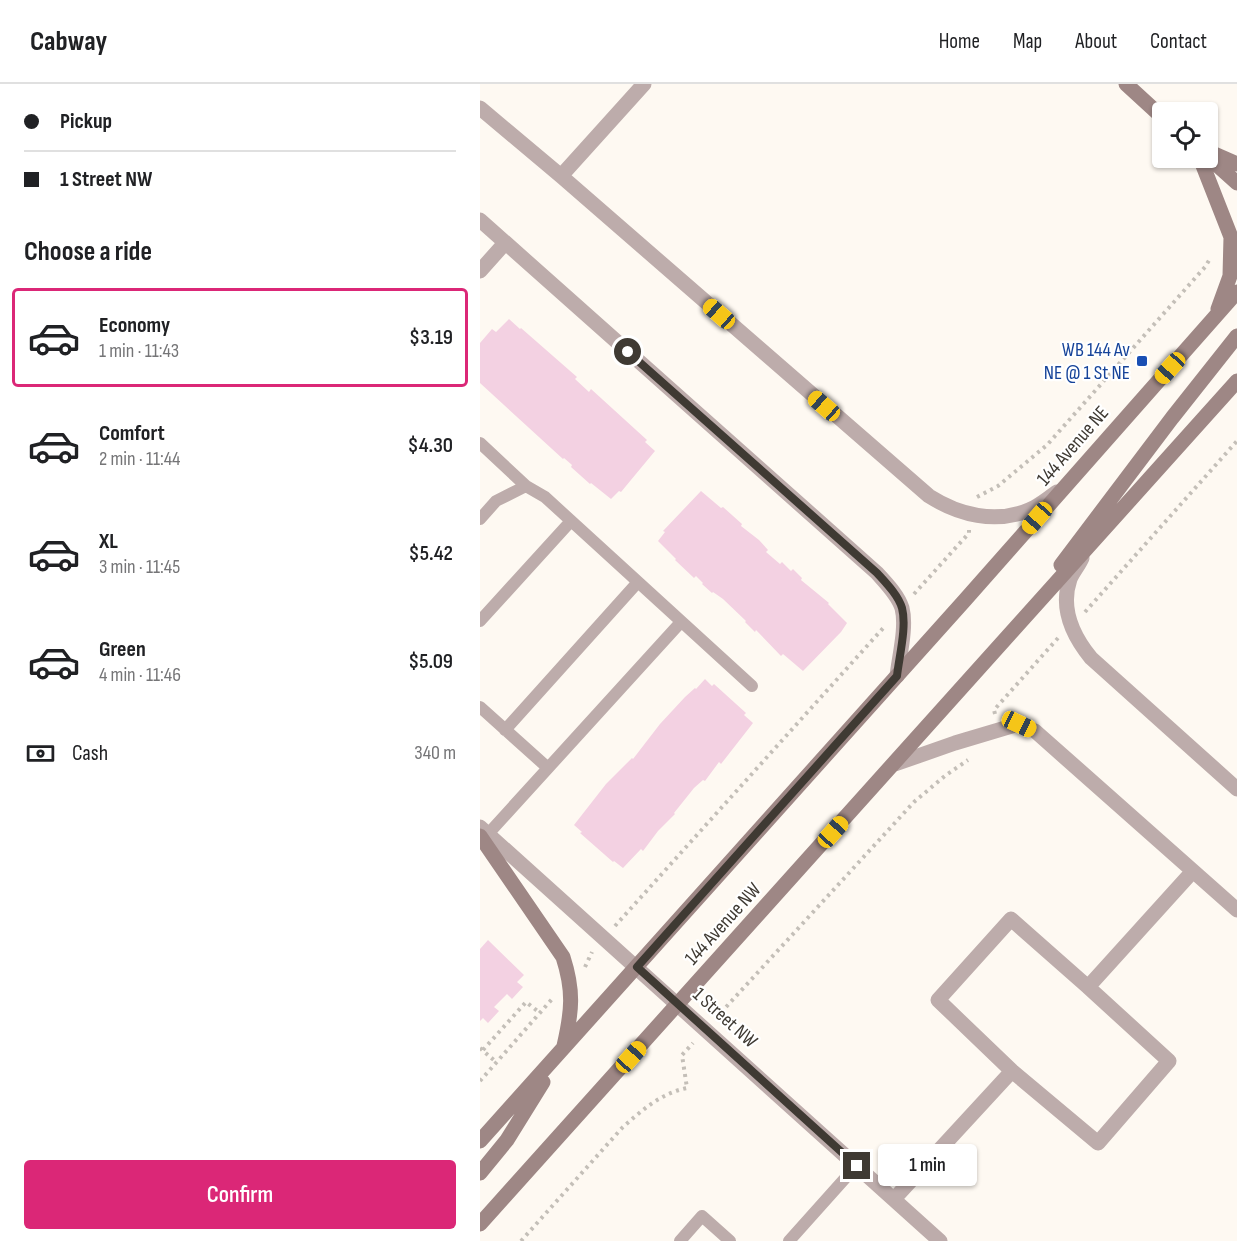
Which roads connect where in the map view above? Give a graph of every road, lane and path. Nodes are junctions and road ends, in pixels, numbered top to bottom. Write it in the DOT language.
graph roads {
  1 [pos="644,84"];
  2 [pos="1126,84"];
  3 [pos="480,108"];
  4 [pos="1152,108"];
  5 [pos="1218,155"];
  6 [pos="1237,164"];
  7 [pos="1218,166"];
  8 [pos="1204,168"];
  9 [pos="561,176"];
  10 [pos="1237,183"];
  11 [pos="480,220"];
  12 [pos="505,243"];
  13 [pos="1212,250"];
  14 [pos="480,271"];
  15 [pos="1237,292"];
  16 [pos="1215,317"];
  17 [pos="1237,336"];
  18 [pos="1237,381"];
  19 [pos="1237,441"];
  20 [pos="480,443"];
  21 [pos="526,486"];
  22 [pos="1066,486"];
  23 [pos="965,512"];
  24 [pos="480,519"];
  25 [pos="571,521"];
  26 [pos="1089,547"];
  27 [pos="638,582"];
  28 [pos="965,600"];
  29 [pos="902,608"];
  30 [pos="480,621"];
  31 [pos="681,622"];
  32 [pos="1070,627"];
  33 [pos="996,651"];
  34 [pos="897,676"];
  35 [pos="752,686"];
  36 [pos="480,707"];
  37 [pos="505,730"];
  38 [pos="997,730"];
  39 [pos="976,756"];
  40 [pos="895,764"];
  41 [pos="548,768"];
  42 [pos="1237,789"];
  43 [pos="483,832"];
  44 [pos="1193,871"];
  45 [pos="1237,910"];
  46 [pos="604,937"];
  47 [pos="637,967"];
  48 [pos="570,978"];
  49 [pos="1088,987"];
  50 [pos="679,1004"];
  51 [pos="540,1013"];
  52 [pos="706,1029"];
  53 [pos="482,1049"];
  54 [pos="563,1049"];
  55 [pos="496,1062"];
  56 [pos="1012,1071"];
  57 [pos="480,1081"];
  58 [pos="480,1141"];
  59 [pos="857,1166"];
  60 [pos="480,1173"];
  61 [pos="894,1199"];
  62 [pos="480,1224"];
  63 [pos="521,1241"];
  64 [pos="680,1241"];
  65 [pos="730,1241"];
  66 [pos="789,1241"];
  67 [pos="940,1241"];
  1 -- 9 [label="street"];
  2 -- 4 [label="main road"];
  3 -- 9 [label="street"];
  5 -- 6 [label="main road"];
  7 -- 10 [label="main road"];
  8 -- 16 [label="main road"];
  9 -- 23 [label="street"];
  11 -- 12 [label="street"];
  12 -- 14 [label="street"];
  12 -- 29 [label="street"];
  13 -- 23 [label="path"];
  15 -- 16 [label="main road, 144 Avenue NE"];
  16 -- 22 [label="main road, 144 Avenue NE"];
  17 -- 33 [label="main road"];
  18 -- 26 [label="main road"];
  19 -- 32 [label="path"];
  20 -- 21 [label="lane"];
  21 -- 24 [label="lane"];
  21 -- 25 [label="lane"];
  22 -- 23 [label="street"];
  22 -- 28 [label="main road, 144 Avenue NE"];
  23 -- 29 [label="path"];
  25 -- 27 [label="lane"];
  25 -- 30 [label="lane"];
  26 -- 32 [label="street"];
  26 -- 33 [label="main road"];
  27 -- 31 [label="lane"];
  27 -- 37 [label="lane"];
  28 -- 34 [label="main road, 144 Avenue NW"];
  29 -- 34 [label="street"];
  29 -- 46 [label="path"];
  31 -- 35 [label="lane"];
  31 -- 41 [label="lane"];
  32 -- 38 [label="path"];
  32 -- 42 [label="street"];
  33 -- 40 [label="main road, 144 Avenue NW"];
  34 -- 47 [label="main road, 144 Avenue NW"];
  36 -- 37 [label="lane"];
  37 -- 41 [label="lane"];
  38 -- 40 [label="street"];
  38 -- 44 [label="street"];
  39 -- 52 [label="path"];
  40 -- 50 [label="main road, 144 Avenue NW"];
  41 -- 43 [label="lane"];
  43 -- 46 [label="street, 1 Street NW"];
  43 -- 48 [label="main road"];
  44 -- 45 [label="street"];
  44 -- 49 [label="street"];
  46 -- 47 [label="street, 1 Street NW"];
  46 -- 48 [label="path"];
  47 -- 50 [label="street, 1 Street NW"];
  47 -- 54 [label="main road, 144 Avenue NW"];
  48 -- 51 [label="path"];
  48 -- 54 [label="main road"];
  49 -- 56 [label="street"];
  49 -- 56 [label="street"];
  50 -- 52 [label="street, 1 Street NW"];
  50 -- 62 [label="main road, 144 Avenue NW"];
  51 -- 53 [label="path"];
  51 -- 55 [label="path"];
  52 -- 59 [label="street, 1 Street NW"];
  52 -- 63 [label="path"];
  53 -- 55 [label="path"];
  54 -- 58 [label="main road, 144 Avenue NW"];
  54 -- 60 [label="main road"];
  55 -- 57 [label="path"];
  56 -- 61 [label="street"];
  59 -- 61 [label="street, 1 Street NW"];
  59 -- 66 [label="lane"];
  61 -- 67 [label="street, 1 Street NW"];
  64 -- 65 [label="lane"];
}
